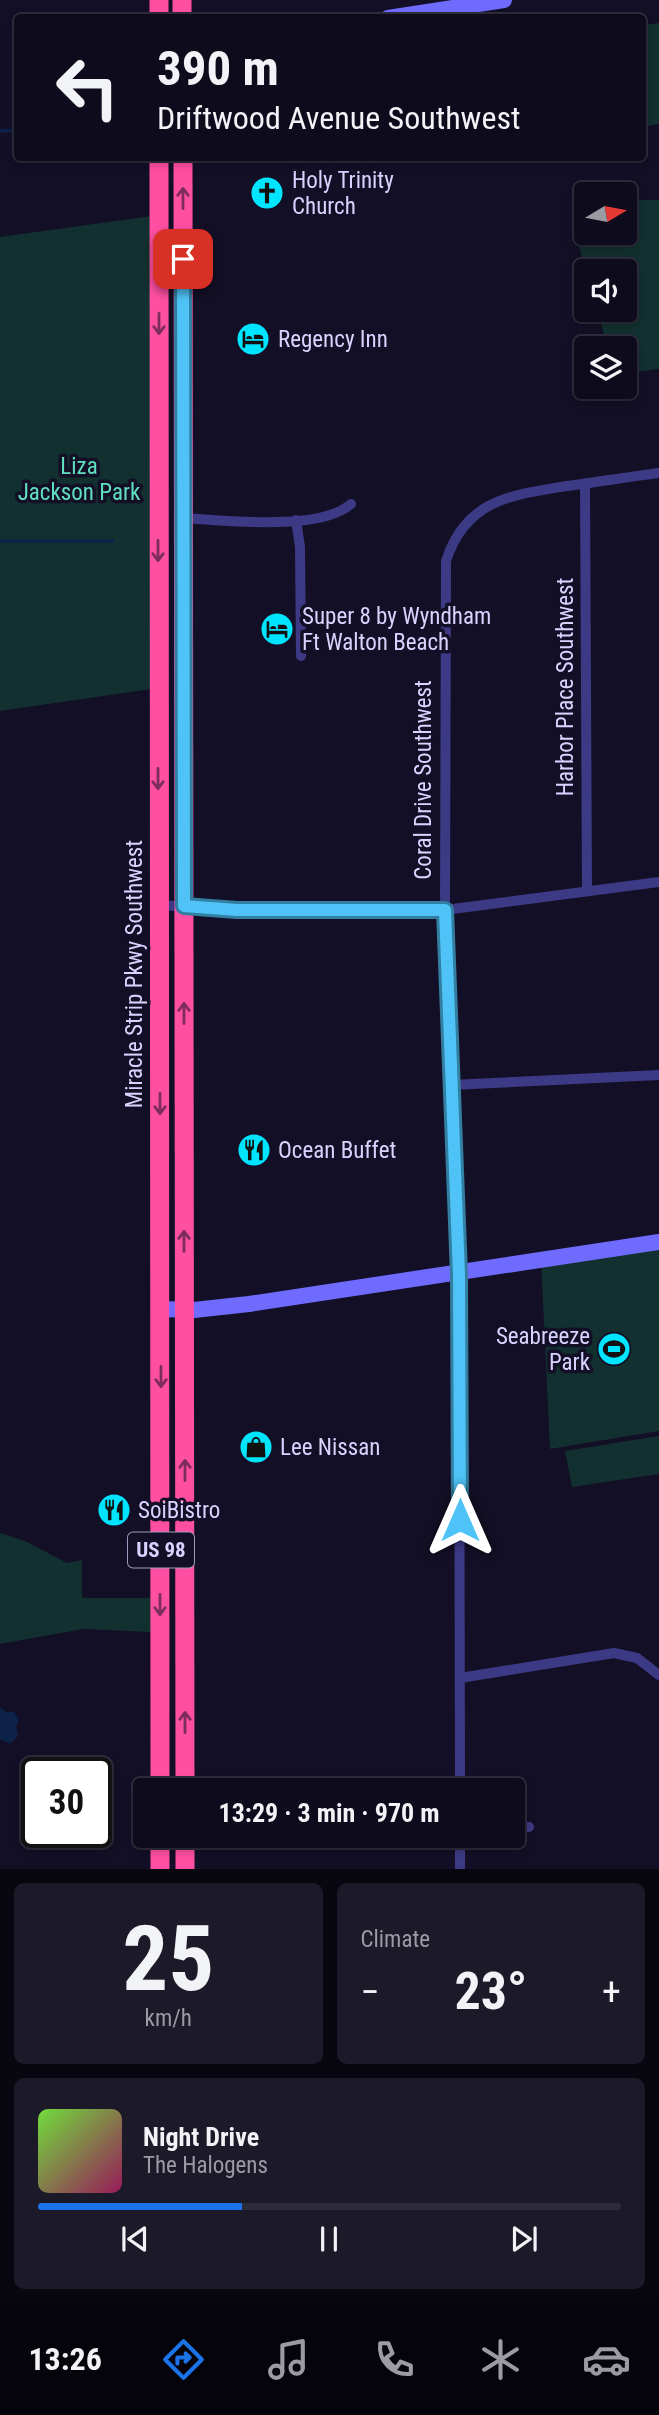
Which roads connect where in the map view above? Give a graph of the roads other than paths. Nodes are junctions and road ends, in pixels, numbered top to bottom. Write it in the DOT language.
graph roads {
  1 [pos="504,0"];
  2 [pos="414,14"];
  3 [pos="159,161"];
  4 [pos="183,161"];
  5 [pos="659,473"];
  6 [pos="585,484"];
  7 [pos="351,504"];
  8 [pos="183,518"];
  9 [pos="296,520"];
  10 [pos="301,656"];
  11 [pos="659,882"];
  12 [pos="587,890"];
  13 [pos="158,905"];
  14 [pos="184,906"];
  15 [pos="445,910"];
  16 [pos="659,1075"];
  17 [pos="451,1085"];
  18 [pos="659,1242"];
  19 [pos="459,1272"];
  20 [pos="161,1309"];
  21 [pos="184,1309"];
  22 [pos="659,1675"];
  23 [pos="460,1678"];
  24 [pos="160,1778"];
  25 [pos="185,1778"];
  26 [pos="460,1778"];
  27 [pos="525,1827"];
  28 [pos="529,1827"];
  29 [pos="160,1848"];
  30 [pos="185,1848"];
  31 [pos="460,1848"];
  32 [pos="160,1869"];
  33 [pos="185,1869"];
  34 [pos="460,1869"];
  1 -- 2 [label="street"];
  3 -- 13 [label="highway, Miracle Strip Pkwy Southwest / US 98, one-way"];
  8 -- 4 [label="highway, US 98, one-way"];
  5 -- 6 [label="street, Coral Drive Southwest"];
  6 -- 12 [label="street, Harbor Place Southwest"];
  6 -- 15 [label="street, Coral Drive Southwest"];
  7 -- 9 [label="street"];
  8 -- 9 [label="street"];
  8 -- 14 [label="highway, US 98"];
  9 -- 10 [label="street"];
  11 -- 12 [label="street"];
  12 -- 15 [label="street"];
  13 -- 14 [label="street"];
  13 -- 20 [label="highway, Miracle Strip Pkwy Southwest / US 98, one-way"];
  14 -- 15 [label="street"];
  21 -- 14 [label="highway, US 98, one-way"];
  15 -- 17 [label="street, Coral Drive Southwest"];
  16 -- 17 [label="street"];
  17 -- 19 [label="street, Coral Drive Southwest"];
  18 -- 19 [label="street"];
  19 -- 21 [label="street"];
  19 -- 23 [label="street, Coral Drive Southwest"];
  20 -- 21 [label="street"];
  20 -- 24 [label="highway, Miracle Strip Pkwy Southwest / US 98, one-way"];
  25 -- 21 [label="highway, US 98, one-way"];
  22 -- 23 [label="street"];
  23 -- 26 [label="street, Coral Drive Southwest"];
  27 -- 28 [label="street"];
  29 -- 32 [label="highway"];
  30 -- 33 [label="highway"];
  31 -- 34 [label="street"];
}
